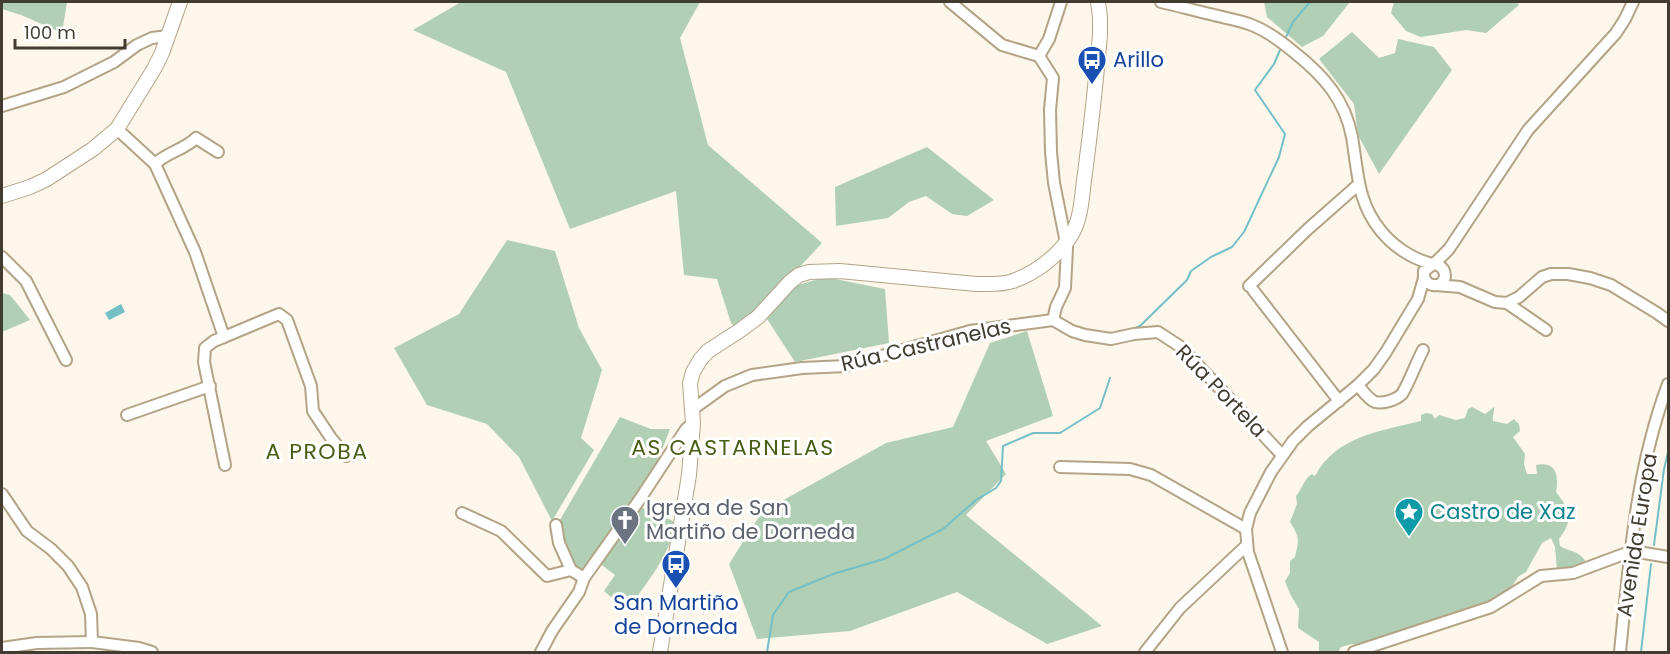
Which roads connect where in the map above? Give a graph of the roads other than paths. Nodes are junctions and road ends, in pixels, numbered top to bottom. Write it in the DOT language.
graph roads {
  1 [pos="180,2"];
  2 [pos="950,2"];
  3 [pos="1061,2"];
  4 [pos="1098,2"];
  5 [pos="1161,2"];
  6 [pos="1633,2"];
  7 [pos="168,36"];
  8 [pos="1039,56"];
  9 [pos="2,106"];
  10 [pos="117,129"];
  11 [pos="218,152"];
  12 [pos="155,164"];
  13 [pos="1359,184"];
  14 [pos="2,196"];
  15 [pos="1066,242"];
  16 [pos="1449,249"];
  17 [pos="1410,255"];
  18 [pos="2,257"];
  19 [pos="1433,264"];
  20 [pos="1444,271"];
  21 [pos="1424,276"];
  22 [pos="1435,285"];
  23 [pos="1460,287"];
  24 [pos="1418,299"];
  25 [pos="1507,303"];
  26 [pos="1663,314"];
  27 [pos="1053,320"];
  28 [pos="1668,321"];
  29 [pos="1546,330"];
  30 [pos="224,337"];
  31 [pos="1423,350"];
  32 [pos="66,360"];
  33 [pos="1668,384"];
  34 [pos="1358,385"];
  35 [pos="210,386"];
  36 [pos="1339,401"];
  37 [pos="127,415"];
  38 [pos="693,416"];
  39 [pos="1282,455"];
  40 [pos="346,456"];
  41 [pos="225,465"];
  42 [pos="1060,467"];
  43 [pos="2,494"];
  44 [pos="462,513"];
  45 [pos="556,525"];
  46 [pos="1246,529"];
  47 [pos="1247,545"];
  48 [pos="1632,552"];
  49 [pos="1668,557"];
  50 [pos="571,570"];
  51 [pos="584,578"];
  52 [pos="92,642"];
  53 [pos="2,648"];
  54 [pos="152,652"];
  55 [pos="541,652"];
  56 [pos="660,652"];
  57 [pos="1145,652"];
  58 [pos="1282,652"];
  59 [pos="1354,652"];
  60 [pos="1620,652"];
  1 -- 7 [label="main road"];
  2 -- 8 [label="street"];
  3 -- 8 [label="street"];
  4 -- 15 [label="main road"];
  5 -- 13 [label="street"];
  6 -- 16 [label="street"];
  7 -- 9 [label="street"];
  7 -- 10 [label="main road"];
  8 -- 15 [label="street"];
  10 -- 12 [label="street"];
  10 -- 14 [label="main road"];
  11 -- 12 [label="street"];
  12 -- 30 [label="street"];
  13 -- 17 [label="street"];
  13 -- 36 [label="street"];
  15 -- 27 [label="street"];
  15 -- 38 [label="main road"];
  16 -- 19 [label="street"];
  16 -- 20 [label="street"];
  17 -- 19 [label="street"];
  17 -- 21 [label="street"];
  18 -- 32 [label="street"];
  19 -- 20 [label="street"];
  19 -- 21 [label="street"];
  20 -- 22 [label="street"];
  20 -- 23 [label="street"];
  21 -- 22 [label="street"];
  21 -- 24 [label="street"];
  22 -- 23 [label="street"];
  22 -- 24 [label="street"];
  23 -- 25 [label="street"];
  24 -- 34 [label="street"];
  25 -- 26 [label="street"];
  25 -- 29 [label="street"];
  26 -- 28 [label="street"];
  27 -- 38 [label="street, Rúa Castranelas"];
  27 -- 39 [label="street, Rúa Portela"];
  30 -- 35 [label="street"];
  30 -- 40 [label="street"];
  31 -- 34 [label="street"];
  33 -- 48 [label="street, Avenida Europa"];
  34 -- 36 [label="street"];
  35 -- 37 [label="street"];
  35 -- 41 [label="street"];
  36 -- 39 [label="street"];
  38 -- 51 [label="street, Rúa Castranelas"];
  38 -- 56 [label="main road"];
  39 -- 46 [label="street"];
  42 -- 46 [label="street"];
  43 -- 52 [label="street"];
  44 -- 50 [label="street"];
  45 -- 50 [label="street"];
  46 -- 47 [label="street"];
  47 -- 57 [label="street"];
  47 -- 58 [label="street"];
  48 -- 49 [label="street"];
  48 -- 59 [label="street"];
  48 -- 60 [label="street, Avenida Europa"];
  50 -- 51 [label="street"];
  51 -- 55 [label="street, Rúa Castranelas"];
  52 -- 53 [label="street"];
  52 -- 54 [label="street"];
}
